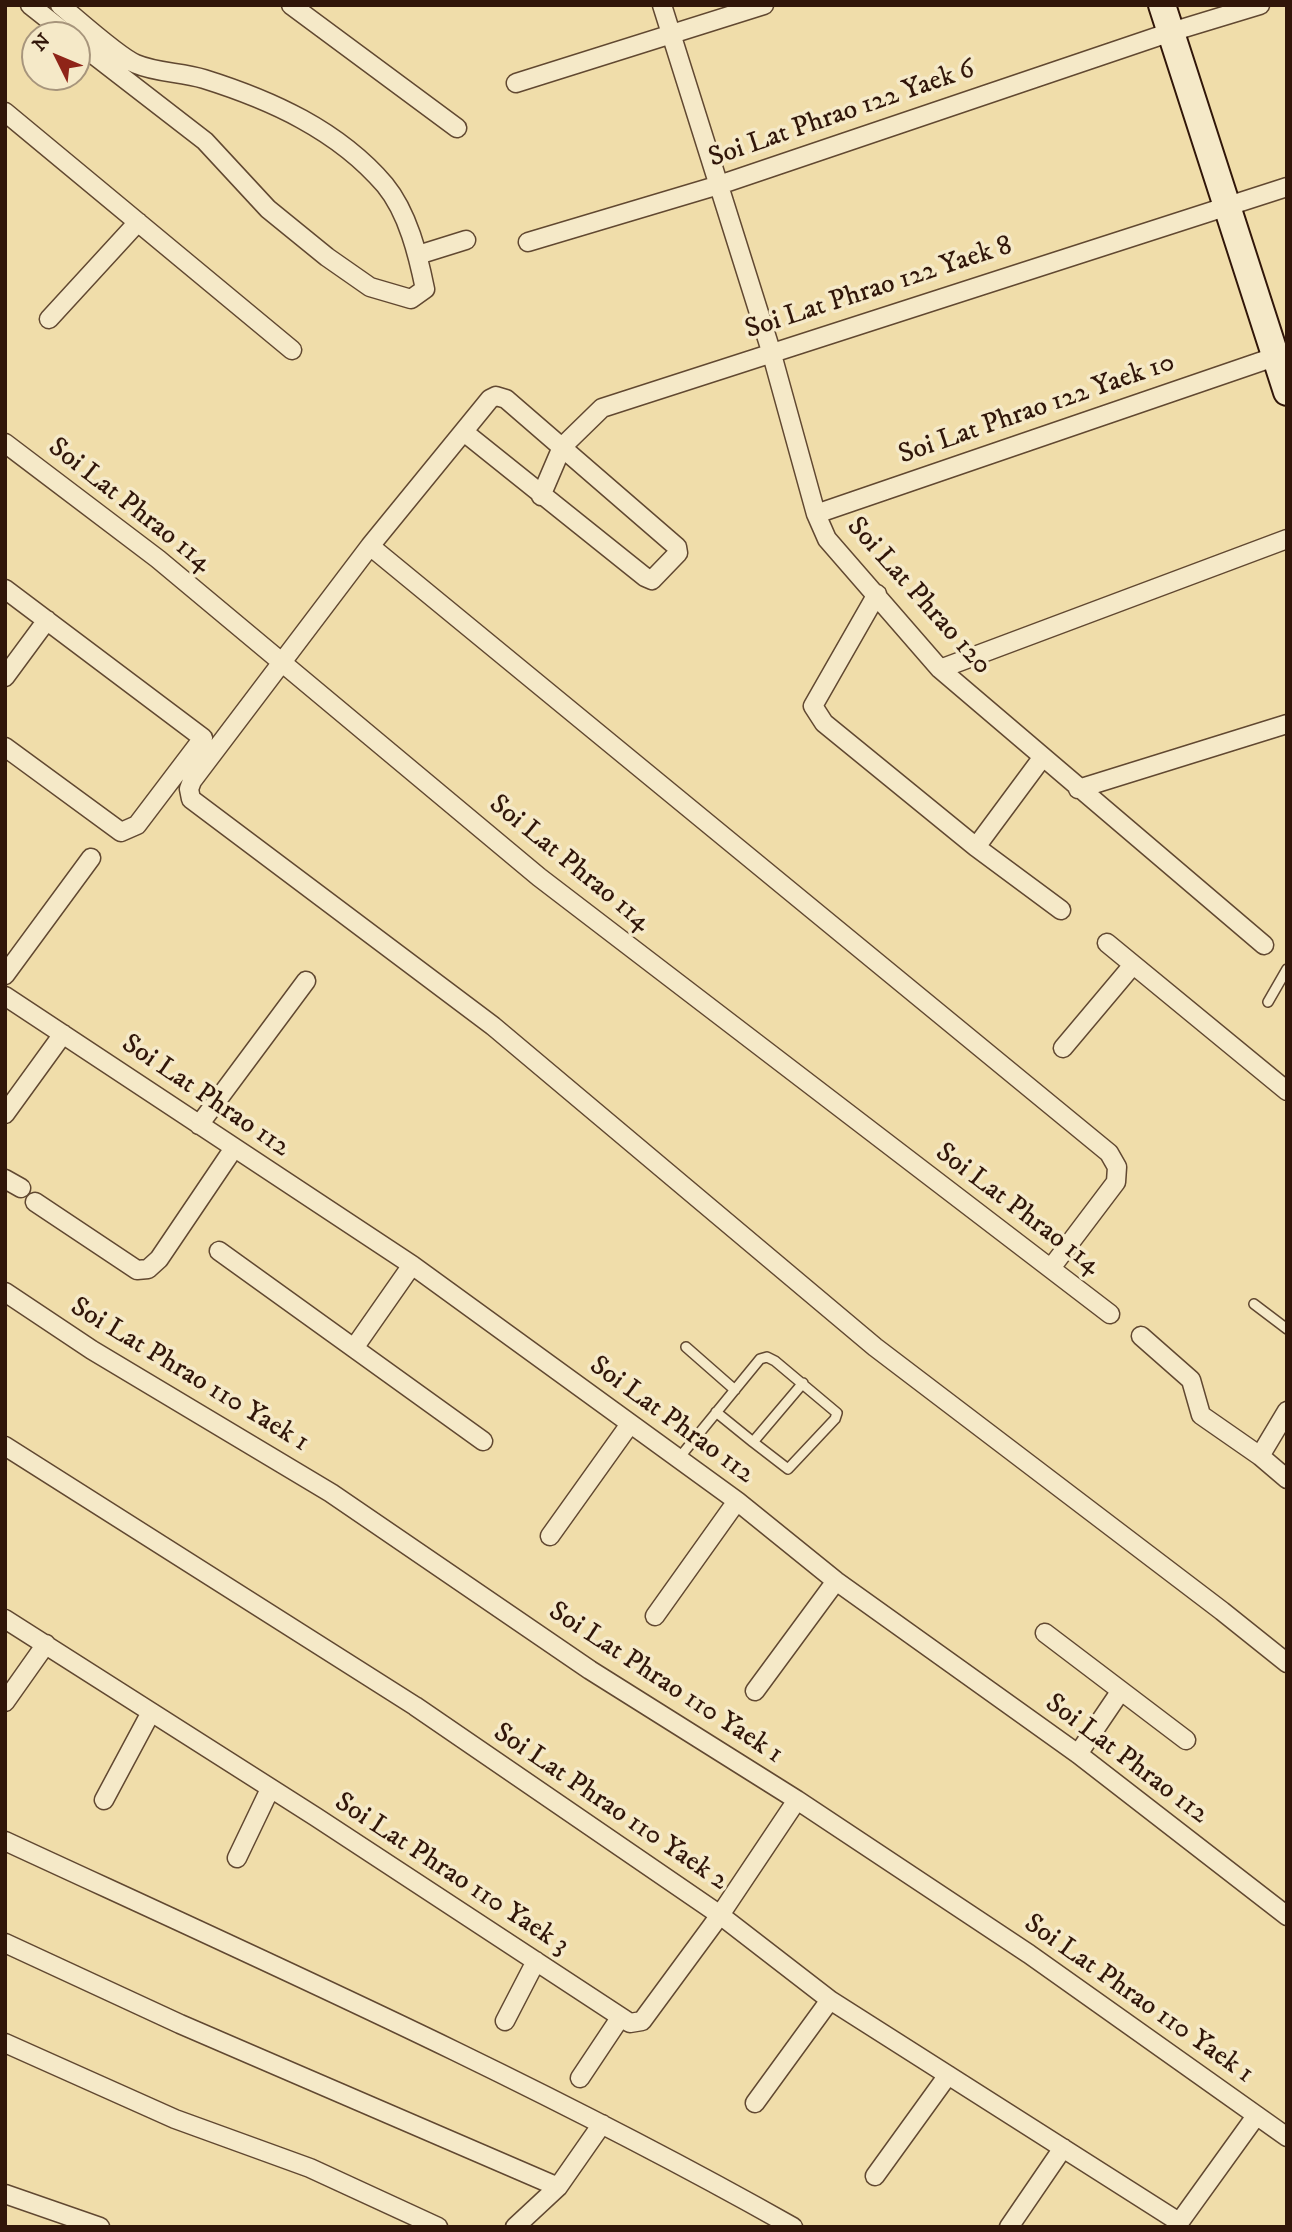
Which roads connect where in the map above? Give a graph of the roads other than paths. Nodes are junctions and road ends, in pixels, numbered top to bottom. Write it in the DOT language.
graph roads {
  1 [pos="30,5"];
  2 [pos="60,5"];
  3 [pos="291,5"];
  4 [pos="662,5"];
  5 [pos="764,5"];
  6 [pos="1162,5"];
  7 [pos="1260,5"];
  8 [pos="50,21"];
  9 [pos="1171,32"];
  10 [pos="671,34"];
  11 [pos="91,53"];
  12 [pos="516,83"];
  13 [pos="5,112"];
  14 [pos="457,128"];
  15 [pos="719,185"];
  16 [pos="1287,187"];
  17 [pos="1227,206"];
  18 [pos="138,222"];
  19 [pos="466,240"];
  20 [pos="528,242"];
  21 [pos="418,255"];
  22 [pos="49,319"];
  23 [pos="292,350"];
  24 [pos="771,351"];
  25 [pos="1281,355"];
  26 [pos="1287,392"];
  27 [pos="464,432"];
  28 [pos="5,443"];
  29 [pos="562,447"];
  30 [pos="541,496"];
  31 [pos="816,514"];
  32 [pos="1287,539"];
  33 [pos="370,547"];
  34 [pos="5,589"];
  35 [pos="877,594"];
  36 [pos="47,620"];
  37 [pos="282,661"];
  38 [pos="940,669"];
  39 [pos="5,677"];
  40 [pos="1287,724"];
  41 [pos="210,743"];
  42 [pos="5,747"];
  43 [pos="1041,758"];
  44 [pos="1077,789"];
  45 [pos="976,847"];
  46 [pos="91,858"];
  47 [pos="1060,910"];
  48 [pos="1107,943"];
  49 [pos="1264,946"];
  50 [pos="1132,967"];
  51 [pos="1287,969"];
  52 [pos="5,975"];
  53 [pos="306,981"];
  54 [pos="5,996"];
  55 [pos="1268,1002"];
  56 [pos="63,1034"];
  57 [pos="1063,1048"];
  58 [pos="1287,1091"];
  59 [pos="5,1114"];
  60 [pos="199,1125"];
  61 [pos="234,1148"];
  62 [pos="35,1202"];
  63 [pos="219,1251"];
  64 [pos="412,1265"];
  65 [pos="1051,1268"];
  66 [pos="5,1292"];
  67 [pos="1254,1304"];
  68 [pos="1110,1314"];
  69 [pos="1287,1329"];
  70 [pos="1140,1336"];
  71 [pos="686,1347"];
  72 [pos="354,1348"];
  73 [pos="803,1383"];
  74 [pos="735,1390"];
  75 [pos="1287,1411"];
  76 [pos="716,1412"];
  77 [pos="630,1424"];
  78 [pos="483,1441"];
  79 [pos="753,1442"];
  80 [pos="5,1446"];
  81 [pos="1260,1456"];
  82 [pos="679,1458"];
  83 [pos="1287,1479"];
  84 [pos="737,1501"];
  85 [pos="550,1536"];
  86 [pos="836,1581"];
  87 [pos="655,1616"];
  88 [pos="5,1619"];
  89 [pos="1045,1633"];
  90 [pos="46,1644"];
  91 [pos="1287,1664"];
  92 [pos="755,1691"];
  93 [pos="1120,1692"];
  94 [pos="5,1702"];
  95 [pos="150,1714"];
  96 [pos="1186,1740"];
  97 [pos="1078,1754"];
  98 [pos="270,1789"];
  99 [pos="104,1800"];
  100 [pos="797,1800"];
  101 [pos="5,1841"];
  102 [pos="237,1858"];
  103 [pos="720,1915"];
  104 [pos="1287,1916"];
  105 [pos="5,1943"];
  106 [pos="536,1961"];
  107 [pos="830,2000"];
  108 [pos="620,2018"];
  109 [pos="505,2021"];
  110 [pos="5,2043"];
  111 [pos="948,2075"];
  112 [pos="580,2078"];
  113 [pos="755,2104"];
  114 [pos="1256,2116"];
  115 [pos="602,2124"];
  116 [pos="1287,2137"];
  117 [pos="1063,2148"];
  118 [pos="875,2176"];
  119 [pos="558,2187"];
  120 [pos="5,2194"];
  121 [pos="1178,2224"];
  122 [pos="100,2227"];
  123 [pos="438,2227"];
  124 [pos="515,2227"];
  125 [pos="793,2227"];
  126 [pos="1009,2227"];
  1 -- 8 [label="street"];
  2 -- 21 [label="street"];
  3 -- 14 [label="street"];
  4 -- 10 [label="street, Soi Lat Phrao 120"];
  5 -- 10 [label="street"];
  6 -- 9 [label="street"];
  7 -- 9 [label="street, Soi Lat Phrao 122 Yaek 6"];
  9 -- 15 [label="street, Soi Lat Phrao 122 Yaek 6"];
  9 -- 17 [label="street"];
  10 -- 12 [label="street"];
  10 -- 15 [label="street, Soi Lat Phrao 120"];
  11 -- 21 [label="street"];
  13 -- 18 [label="street"];
  15 -- 20 [label="street, Soi Lat Phrao 122 Yaek 6"];
  15 -- 24 [label="street, Soi Lat Phrao 120"];
  16 -- 17 [label="street, Soi Lat Phrao 122 Yaek 8"];
  17 -- 24 [label="street, Soi Lat Phrao 122 Yaek 8"];
  17 -- 25 [label="street"];
  18 -- 22 [label="street"];
  18 -- 23 [label="street"];
  19 -- 21 [label="street"];
  24 -- 29 [label="street, Soi Lat Phrao 122 Yaek 8"];
  24 -- 31 [label="street, Soi Lat Phrao 120"];
  25 -- 26 [label="street"];
  25 -- 31 [label="street, Soi Lat Phrao 122 Yaek 10"];
  27 -- 29 [label="street"];
  27 -- 30 [label="street"];
  27 -- 33 [label="street"];
  28 -- 37 [label="street, Soi Lat Phrao 114"];
  29 -- 30 [label="street"];
  29 -- 30 [label="street"];
  31 -- 35 [label="street, Soi Lat Phrao 120"];
  32 -- 38 [label="street"];
  33 -- 37 [label="street"];
  33 -- 65 [label="street"];
  34 -- 36 [label="street"];
  35 -- 38 [label="street, Soi Lat Phrao 120"];
  35 -- 45 [label="street"];
  36 -- 39 [label="street"];
  36 -- 41 [label="street"];
  37 -- 41 [label="street"];
  37 -- 65 [label="street, Soi Lat Phrao 114"];
  38 -- 43 [label="street, Soi Lat Phrao 120"];
  40 -- 44 [label="street"];
  41 -- 42 [label="street"];
  41 -- 91 [label="street"];
  43 -- 44 [label="street, Soi Lat Phrao 120"];
  43 -- 45 [label="street"];
  44 -- 49 [label="street, Soi Lat Phrao 120"];
  45 -- 47 [label="street"];
  46 -- 52 [label="street"];
  48 -- 50 [label="street"];
  50 -- 57 [label="street"];
  50 -- 58 [label="street"];
  51 -- 55 [label="lane"];
  53 -- 60 [label="street"];
  54 -- 56 [label="street, Soi Lat Phrao 112"];
  56 -- 59 [label="street"];
  56 -- 60 [label="street, Soi Lat Phrao 112"];
  60 -- 61 [label="street, Soi Lat Phrao 112"];
  61 -- 62 [label="street"];
  61 -- 64 [label="street, Soi Lat Phrao 112"];
  63 -- 72 [label="street"];
  64 -- 72 [label="street"];
  64 -- 77 [label="street, Soi Lat Phrao 112"];
  65 -- 68 [label="street, Soi Lat Phrao 114"];
  66 -- 100 [label="street, Soi Lat Phrao 110 Yaek 1"];
  67 -- 69 [label="lane"];
  70 -- 81 [label="street"];
  71 -- 74 [label="lane"];
  72 -- 78 [label="street"];
  73 -- 74 [label="lane"];
  73 -- 79 [label="lane"];
  73 -- 79 [label="lane"];
  74 -- 76 [label="lane"];
  75 -- 81 [label="street"];
  76 -- 79 [label="lane"];
  76 -- 82 [label="lane"];
  77 -- 82 [label="street, Soi Lat Phrao 112"];
  77 -- 85 [label="street"];
  80 -- 103 [label="street, Soi Lat Phrao 110 Yaek 2"];
  81 -- 83 [label="street"];
  82 -- 84 [label="street, Soi Lat Phrao 112"];
  84 -- 86 [label="street, Soi Lat Phrao 112"];
  84 -- 87 [label="street"];
  86 -- 92 [label="street"];
  86 -- 97 [label="street, Soi Lat Phrao 112"];
  88 -- 90 [label="street, Soi Lat Phrao 110 Yaek 3"];
  89 -- 93 [label="street"];
  90 -- 94 [label="street"];
  90 -- 95 [label="street, Soi Lat Phrao 110 Yaek 3"];
  93 -- 96 [label="street"];
  93 -- 97 [label="street"];
  95 -- 98 [label="street, Soi Lat Phrao 110 Yaek 3"];
  95 -- 99 [label="street"];
  97 -- 104 [label="street, Soi Lat Phrao 112"];
  98 -- 102 [label="street"];
  98 -- 106 [label="street, Soi Lat Phrao 110 Yaek 3"];
  100 -- 103 [label="street"];
  100 -- 114 [label="street, Soi Lat Phrao 110 Yaek 1"];
  101 -- 115 [label="street"];
  103 -- 107 [label="street, Soi Lat Phrao 110 Yaek 2"];
  103 -- 108 [label="street"];
  105 -- 119 [label="street"];
  106 -- 108 [label="street, Soi Lat Phrao 110 Yaek 3"];
  106 -- 109 [label="street"];
  107 -- 111 [label="street, Soi Lat Phrao 110 Yaek 2"];
  107 -- 113 [label="street"];
  108 -- 112 [label="street"];
  110 -- 123 [label="street"];
  111 -- 117 [label="street, Soi Lat Phrao 110 Yaek 2"];
  111 -- 118 [label="street"];
  114 -- 116 [label="street, Soi Lat Phrao 110 Yaek 1"];
  114 -- 121 [label="street"];
  115 -- 119 [label="street"];
  115 -- 125 [label="street"];
  117 -- 121 [label="street, Soi Lat Phrao 110 Yaek 2"];
  117 -- 126 [label="street"];
  119 -- 124 [label="street"];
  120 -- 122 [label="street"];
}
